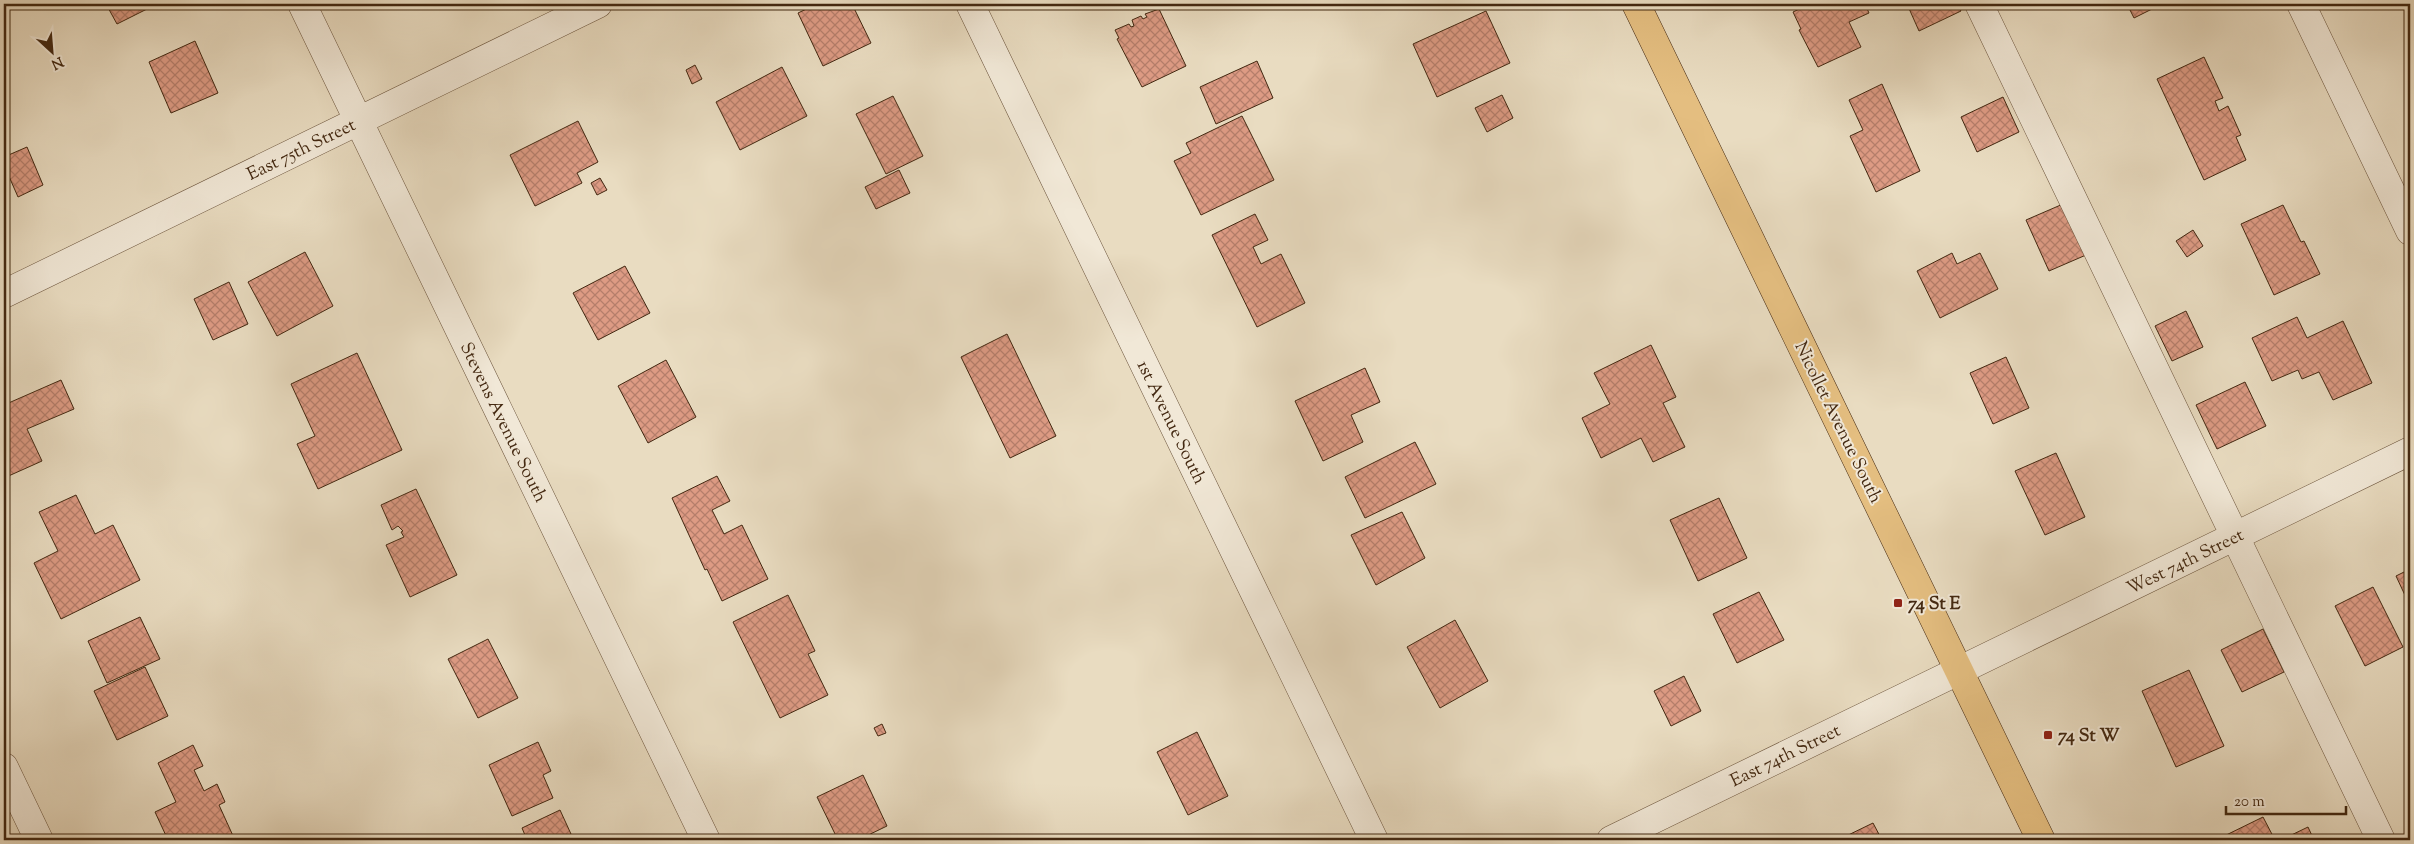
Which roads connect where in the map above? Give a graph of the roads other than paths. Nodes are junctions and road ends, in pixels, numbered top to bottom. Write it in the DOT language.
graph roads {
  1 [pos="302,4"];
  2 [pos="598,4"];
  3 [pos="970,4"];
  4 [pos="1636,4"];
  5 [pos="1979,4"];
  6 [pos="2301,4"];
  7 [pos="358,121"];
  8 [pos="2410,231"];
  9 [pos="4,294"];
  10 [pos="2410,451"];
  11 [pos="2234,536"];
  12 [pos="1959,671"];
  13 [pos="4,767"];
  14 [pos="39,840"];
  15 [pos="706,840"];
  16 [pos="1374,840"];
  17 [pos="1611,840"];
  18 [pos="2040,840"];
  19 [pos="2381,840"];
  1 -- 7 [label="street, Stevens Avenue South"];
  2 -- 7 [label="street, East 75th Street"];
  3 -- 16 [label="street, 1st Avenue South"];
  4 -- 12 [label="main road, Nicollet Avenue South"];
  5 -- 11 [label="street"];
  6 -- 8 [label="street"];
  7 -- 9 [label="street, East 75th Street"];
  7 -- 15 [label="street, Stevens Avenue South"];
  10 -- 11 [label="street, West 74th Street"];
  11 -- 12 [label="street, West 74th Street"];
  11 -- 19 [label="street"];
  12 -- 17 [label="street, East 74th Street"];
  12 -- 18 [label="main road, Nicollet Avenue South"];
  13 -- 14 [label="street"];
}
